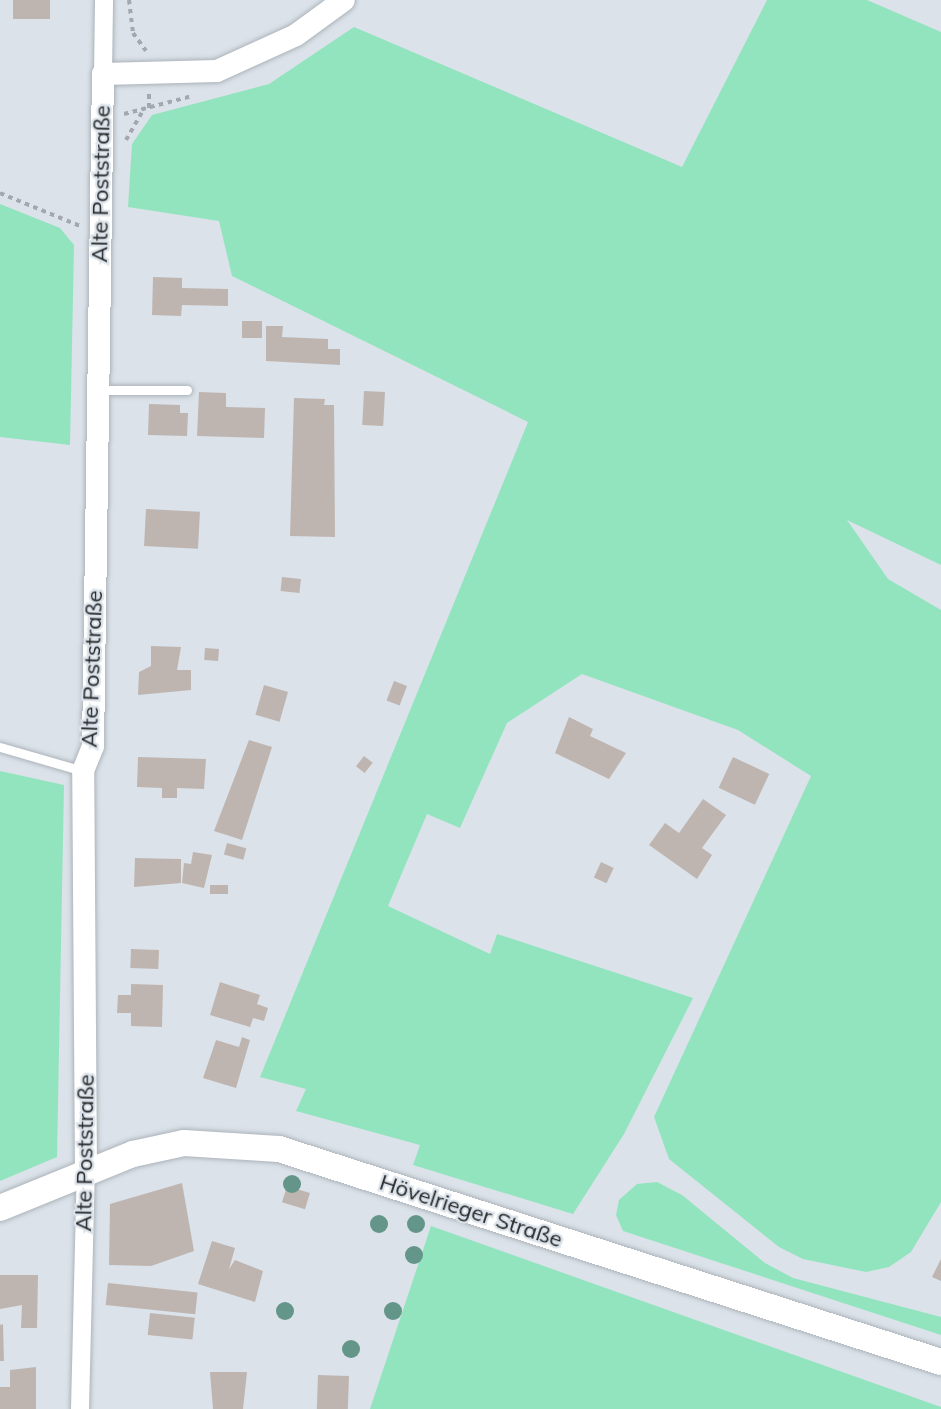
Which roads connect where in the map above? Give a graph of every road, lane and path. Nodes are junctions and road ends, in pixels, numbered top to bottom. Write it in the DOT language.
graph roads {
  1 [pos="104,0"];
  2 [pos="129,0"];
  3 [pos="344,0"];
  4 [pos="146,51"];
  5 [pos="103,74"];
  6 [pos="0,193"];
  7 [pos="100,234"];
  8 [pos="99,390"];
  9 [pos="187,390"];
  10 [pos="0,747"];
  11 [pos="83,771"];
  12 [pos="86,1171"];
  13 [pos="0,1208"];
  14 [pos="941,1362"];
  15 [pos="80,1409"];
  1 -- 5 [label="street, Alte Poststraße"];
  2 -- 4 [label="path"];
  3 -- 5 [label="street"];
  5 -- 7 [label="street, Alte Poststraße"];
  6 -- 7 [label="path"];
  7 -- 8 [label="street, Alte Poststraße"];
  8 -- 9 [label="lane"];
  8 -- 11 [label="street, Alte Poststraße"];
  10 -- 11 [label="lane"];
  11 -- 12 [label="street, Alte Poststraße"];
  12 -- 13 [label="main road, Hövelrieger Straße"];
  12 -- 14 [label="main road, Hövelrieger Straße"];
  12 -- 15 [label="street, Alte Poststraße"];
}
